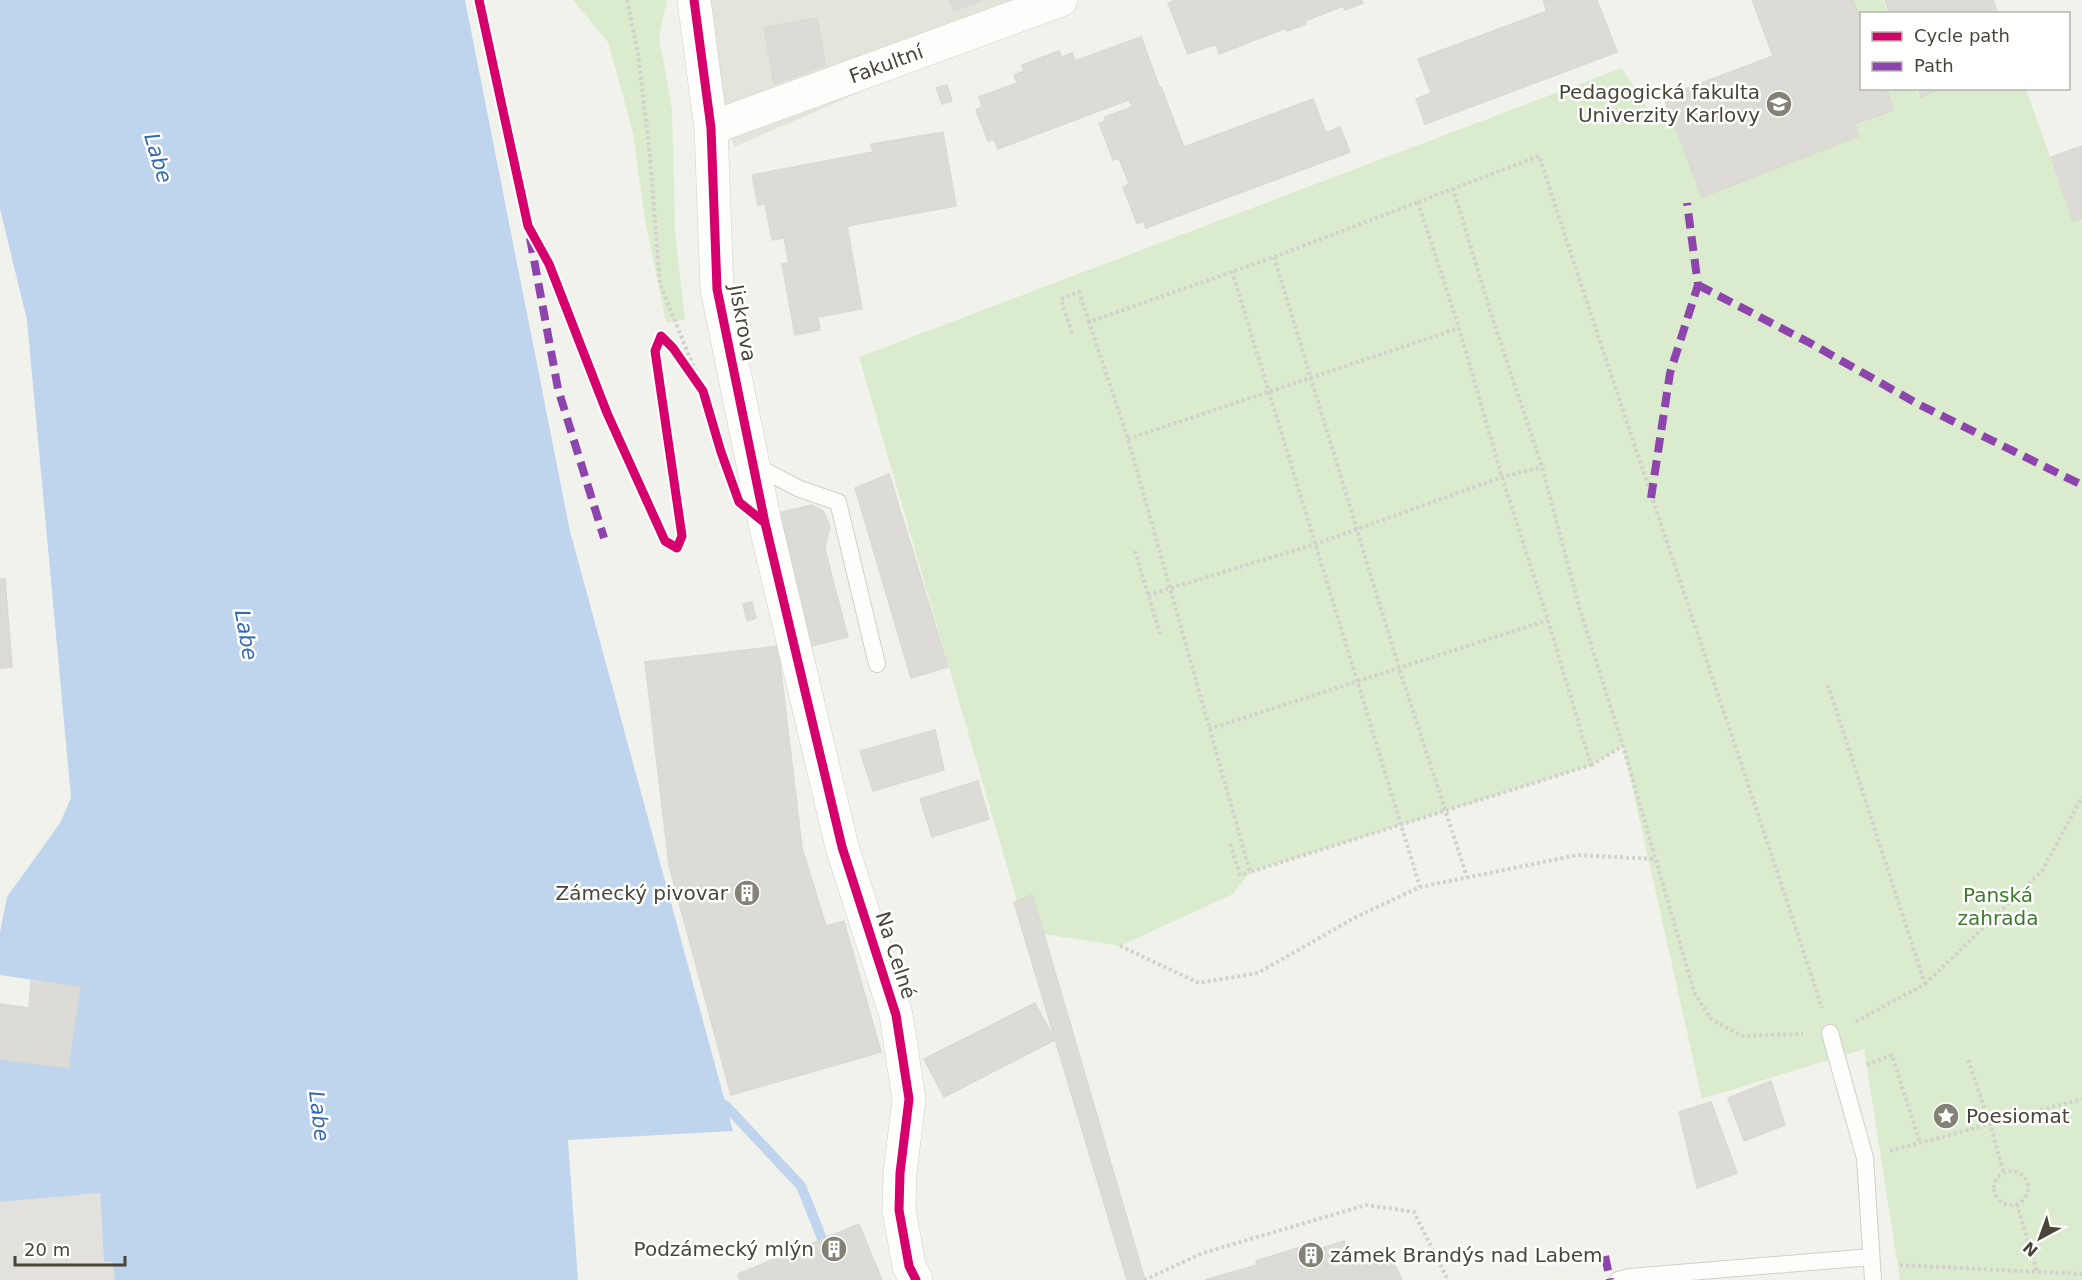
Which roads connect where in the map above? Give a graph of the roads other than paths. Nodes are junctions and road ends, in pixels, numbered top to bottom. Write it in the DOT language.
graph roads {
  1 [pos="694,0"];
  2 [pos="1061,0"];
  3 [pos="711,128"];
  4 [pos="752,465"];
  5 [pos="794,646"];
  6 [pos="877,664"];
  7 [pos="1830,1033"];
  8 [pos="1871,1257"];
  9 [pos="916,1280"];
  10 [pos="1618,1280"];
  11 [pos="1873,1280"];
  1 -- 3 [label="street, Jiskrova"];
  2 -- 3 [label="street, Fakultní"];
  3 -- 4 [label="street, Jiskrova"];
  4 -- 5 [label="street, Jiskrova"];
  4 -- 6 [label="lane"];
  5 -- 9 [label="street, Na Celné"];
  7 -- 8 [label="lane"];
  8 -- 10 [label="lane"];
  8 -- 11 [label="lane"];
}
